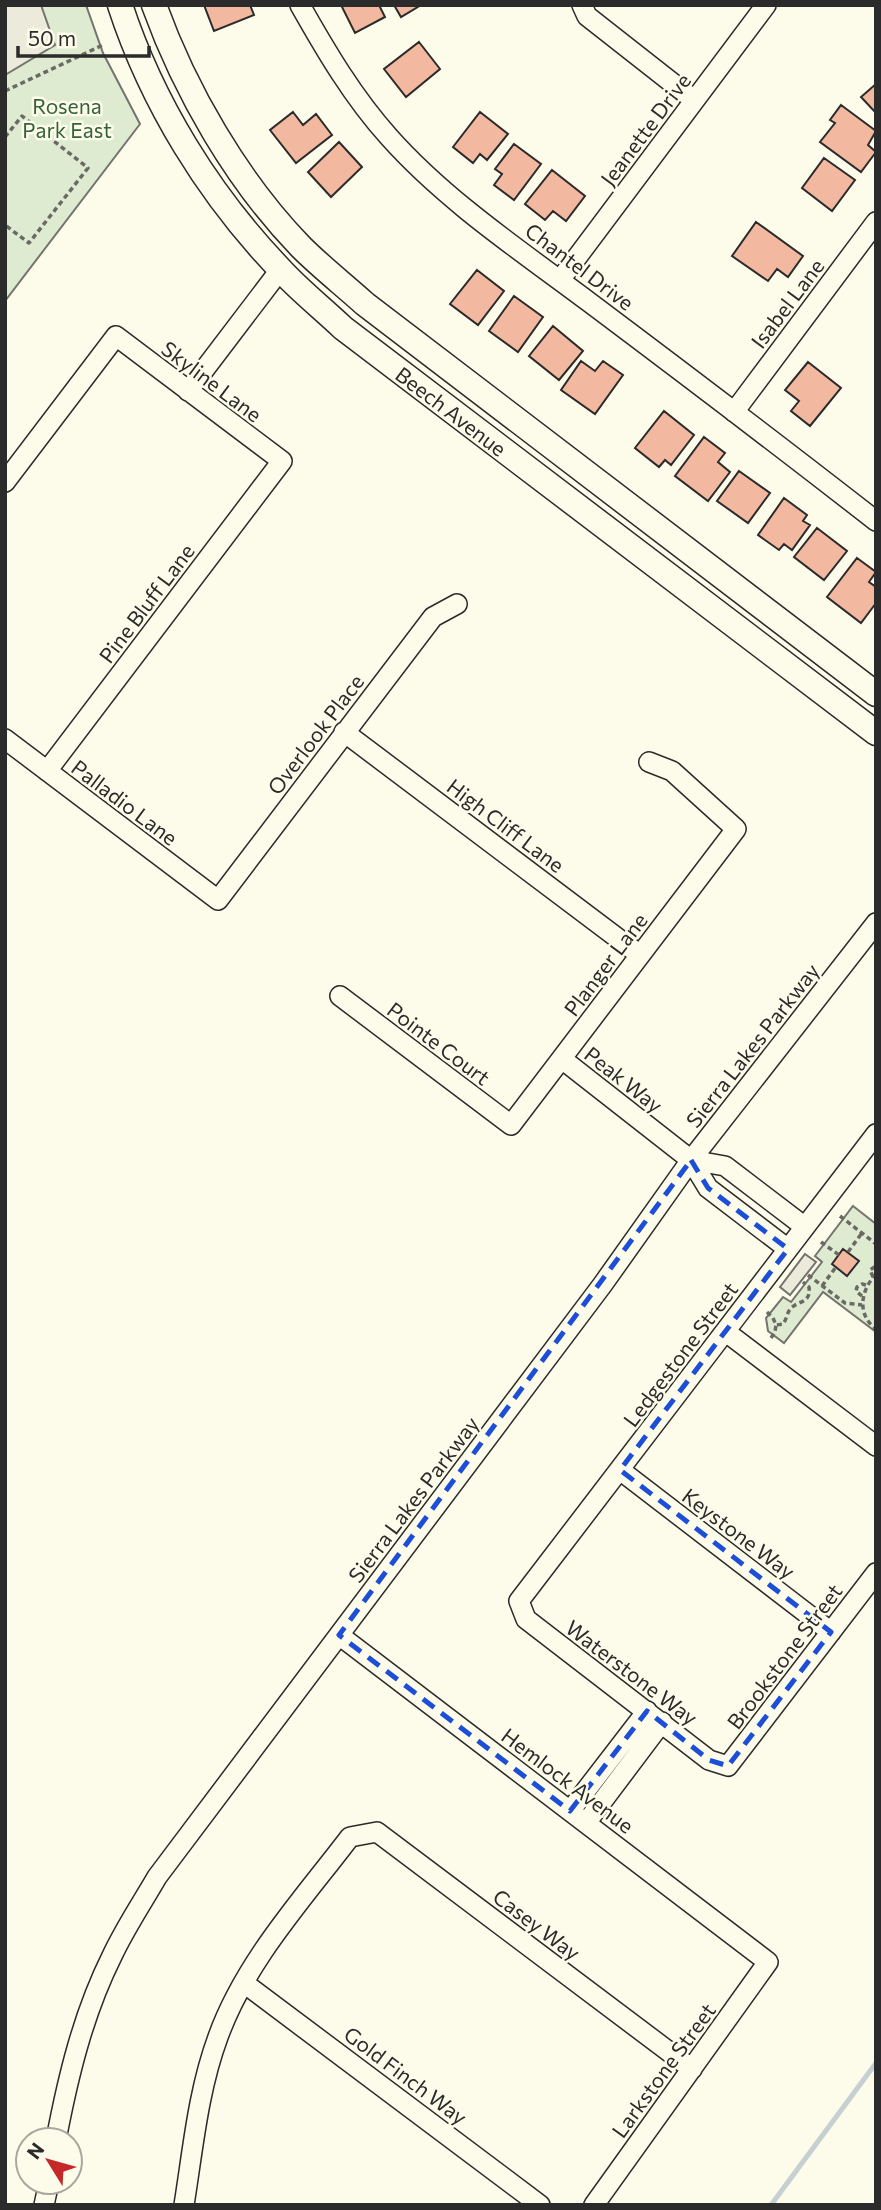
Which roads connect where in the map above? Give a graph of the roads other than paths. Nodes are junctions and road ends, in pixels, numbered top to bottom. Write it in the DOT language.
graph roads {
  1 [pos="120,5"];
  2 [pos="154,5"];
  3 [pos="300,5"];
  4 [pos="582,5"];
  5 [pos="766,5"];
  6 [pos="694,100"];
  7 [pos="876,222"];
  8 [pos="280,270"];
  9 [pos="560,280"];
  10 [pos="188,391"];
  11 [pos="734,412"];
  12 [pos="282,461"];
  13 [pos="5,482"];
  14 [pos="876,521"];
  15 [pos="457,604"];
  16 [pos="876,694"];
  17 [pos="344,732"];
  18 [pos="876,733"];
  19 [pos="5,740"];
  20 [pos="649,762"];
  21 [pos="47,771"];
  22 [pos="218,900"];
  23 [pos="876,923"];
  24 [pos="640,955"];
  25 [pos="340,996"];
  26 [pos="562,1059"];
  27 [pos="511,1125"];
  28 [pos="876,1134"];
  29 [pos="691,1160"];
  30 [pos="805,1227"];
  31 [pos="788,1249"];
  32 [pos="726,1332"];
  33 [pos="876,1446"];
  34 [pos="620,1470"];
  35 [pos="876,1573"];
  36 [pos="519,1601"];
  37 [pos="831,1632"];
  38 [pos="339,1634"];
  39 [pos="654,1717"];
  40 [pos="728,1766"];
  41 [pos="578,1817"];
  42 [pos="768,1962"];
  43 [pos="244,1983"];
  44 [pos="692,2069"];
  45 [pos="59,2126"];
  46 [pos="185,2204"];
  47 [pos="540,2205"];
  48 [pos="594,2205"];
  1 -- 8 [label="main road, Beech Avenue"];
  2 -- 16 [label="main road, Beech Avenue"];
  3 -- 9 [label="street, Chantel Drive"];
  4 -- 6 [label="street"];
  5 -- 6 [label="street, Jeanette Drive"];
  6 -- 9 [label="street, Jeanette Drive"];
  7 -- 11 [label="street, Isabel Lane"];
  8 -- 10 [label="street"];
  8 -- 18 [label="main road, Beech Avenue"];
  9 -- 11 [label="street, Chantel Drive"];
  10 -- 12 [label="street, Skyline Lane"];
  10 -- 13 [label="street, Skyline Lane"];
  11 -- 14 [label="street, Chantel Drive"];
  12 -- 21 [label="street, Pine Bluff Lane"];
  15 -- 17 [label="street, Overlook Place"];
  17 -- 22 [label="street, Overlook Place"];
  17 -- 24 [label="street, High Cliff Lane"];
  19 -- 21 [label="street, Palladio Lane"];
  20 -- 24 [label="street, Planger Lane"];
  21 -- 22 [label="street, Palladio Lane"];
  23 -- 29 [label="street, Sierra Lakes Parkway"];
  24 -- 26 [label="street, Planger Lane"];
  25 -- 27 [label="street, Pointe Court"];
  26 -- 27 [label="street, Planger Lane"];
  26 -- 29 [label="street, Peak Way"];
  28 -- 30 [label="street, Ledgestone Street"];
  29 -- 30 [label="street, Peak Way"];
  29 -- 31 [label="street, Peak Way"];
  29 -- 38 [label="street, Sierra Lakes Parkway"];
  30 -- 31 [label="street, Ledgestone Street"];
  31 -- 32 [label="street, Ledgestone Street"];
  32 -- 33 [label="street"];
  32 -- 34 [label="street, Ledgestone Street"];
  34 -- 36 [label="street, Ledgestone Street"];
  34 -- 37 [label="street, Keystone Way"];
  35 -- 37 [label="street, Brookstone Street"];
  36 -- 39 [label="street, Waterstone Way"];
  37 -- 40 [label="street, Brookstone Street"];
  38 -- 41 [label="street, Hemlock Avenue"];
  38 -- 45 [label="street, Sierra Lakes Parkway"];
  39 -- 40 [label="street, Waterstone Way"];
  39 -- 41 [label="street"];
  41 -- 42 [label="street, Hemlock Avenue"];
  42 -- 44 [label="street, Larkstone Street"];
  43 -- 44 [label="street, Casey Way"];
  43 -- 46 [label="street"];
  43 -- 47 [label="street, Gold Finch Way"];
  44 -- 48 [label="street, Larkstone Street"];
}
